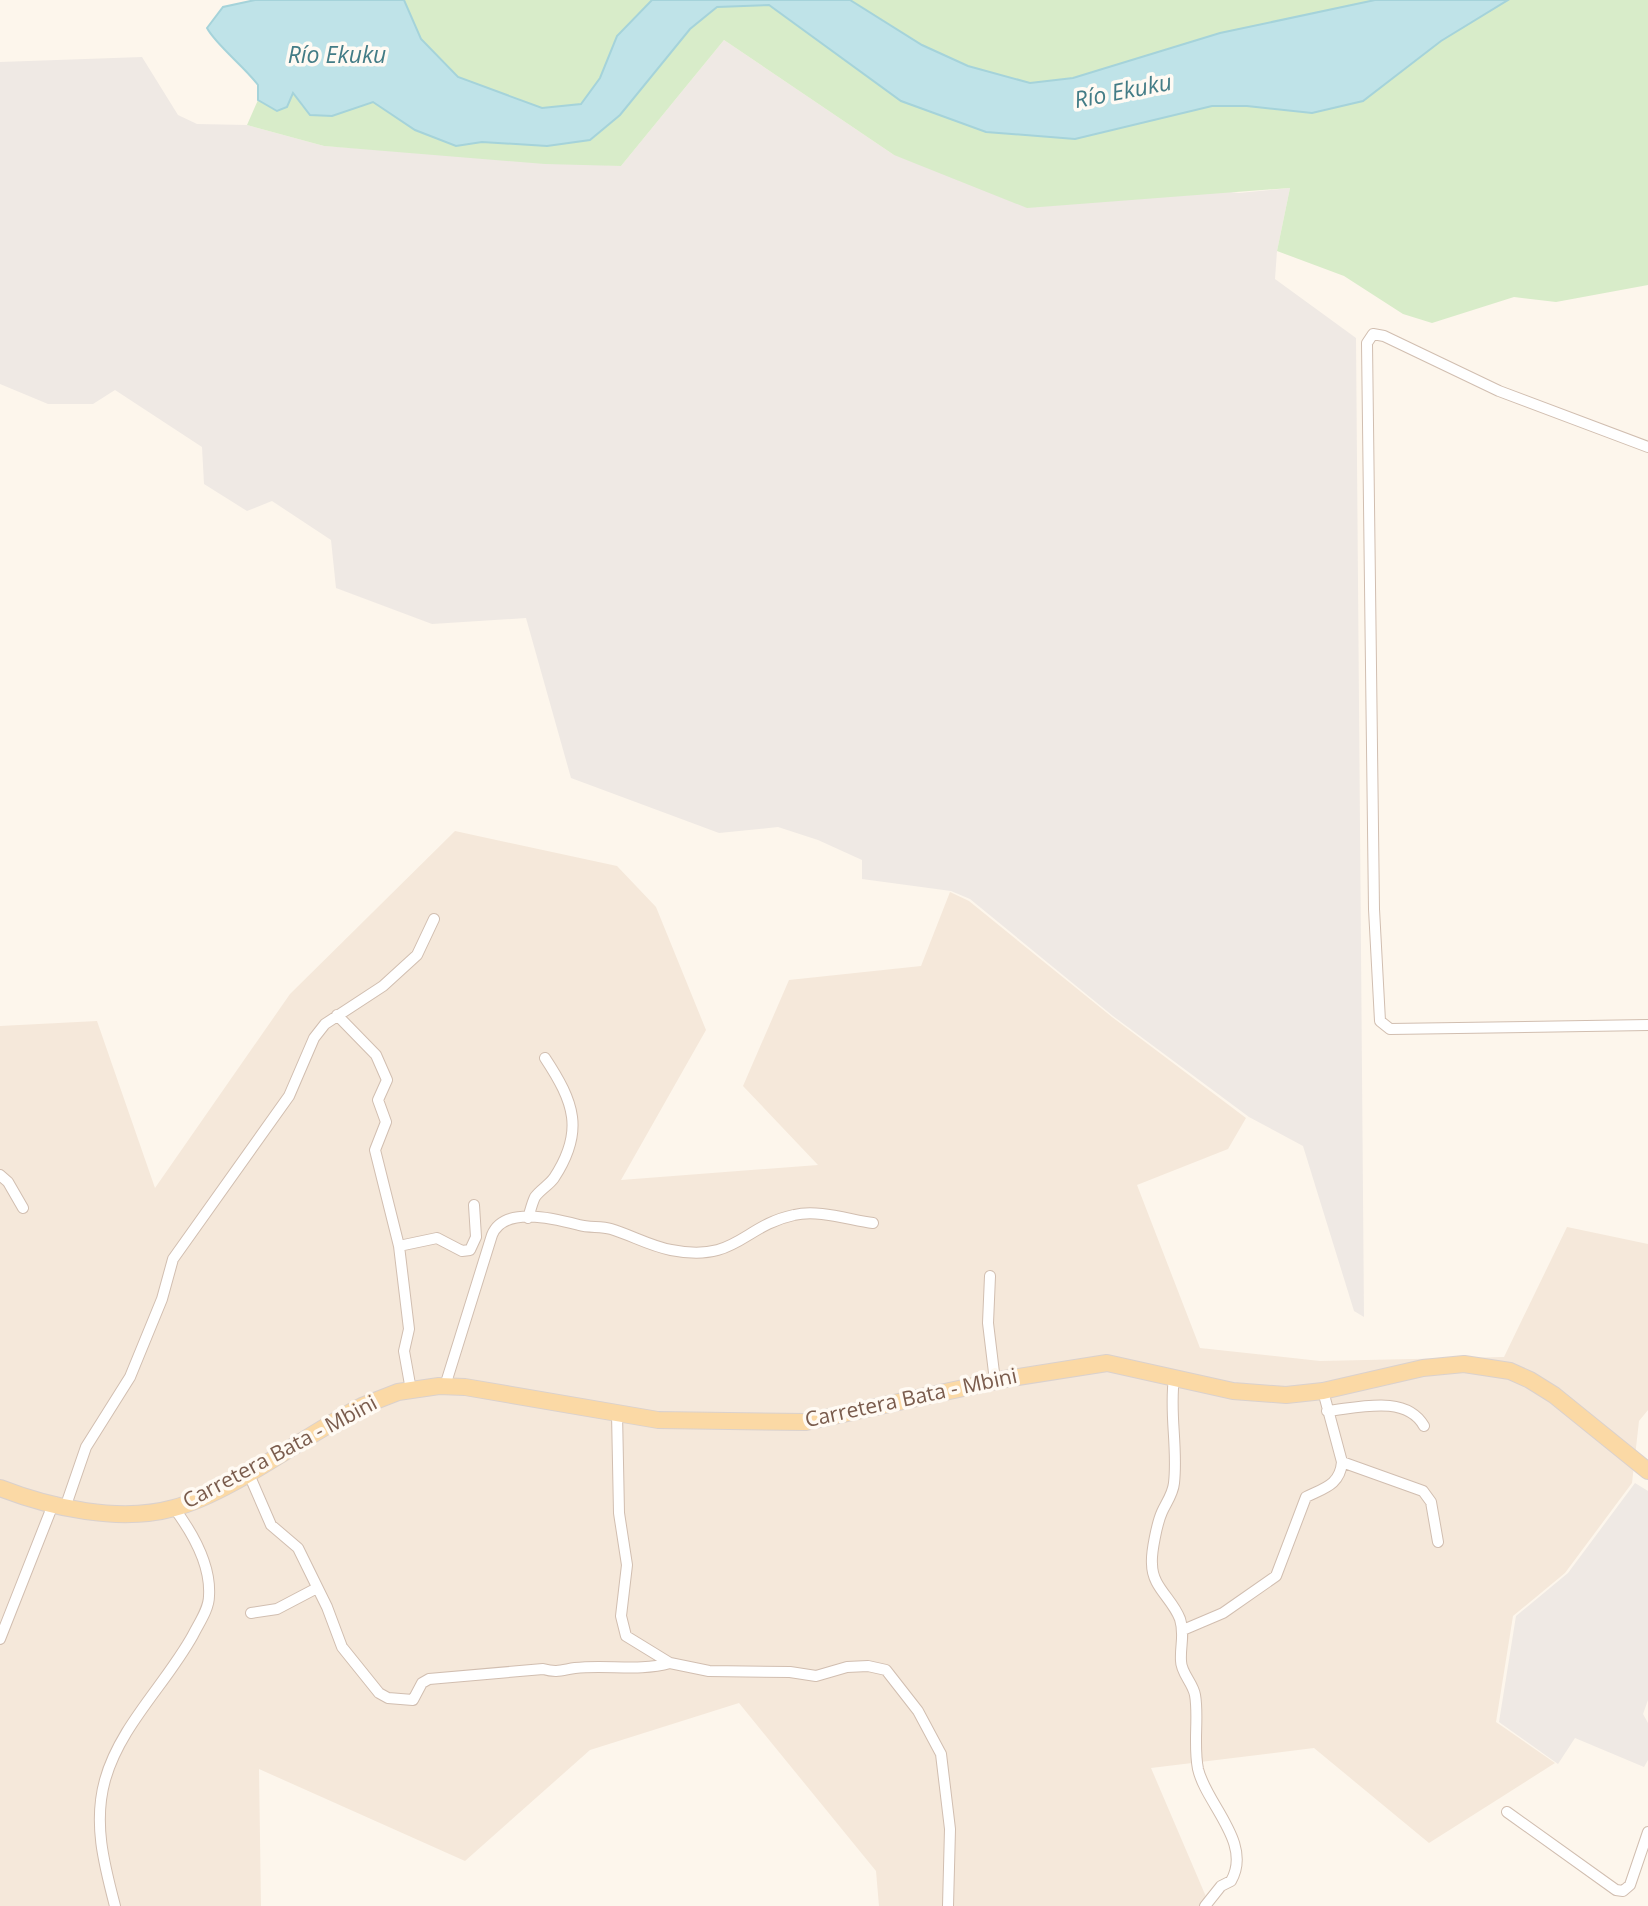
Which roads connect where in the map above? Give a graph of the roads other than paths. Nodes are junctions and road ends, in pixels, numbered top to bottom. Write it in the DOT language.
graph roads {
  1 [pos="1648,447"];
  2 [pos="435,919"];
  3 [pos="337,1015"];
  4 [pos="1648,1026"];
  5 [pos="545,1058"];
  6 [pos="0,1175"];
  7 [pos="474,1205"];
  8 [pos="23,1208"];
  9 [pos="528,1218"];
  10 [pos="873,1223"];
  11 [pos="399,1247"];
  12 [pos="990,1276"];
  13 [pos="1174,1378"];
  14 [pos="995,1381"];
  15 [pos="445,1387"];
  16 [pos="411,1390"];
  17 [pos="1323,1391"];
  18 [pos="1327,1411"];
  19 [pos="617,1413"];
  20 [pos="1424,1426"];
  21 [pos="1342,1462"];
  22 [pos="1648,1471"];
  23 [pos="247,1472"];
  24 [pos="0,1488"];
  25 [pos="60,1504"];
  26 [pos="174,1508"];
  27 [pos="1438,1542"];
  28 [pos="317,1588"];
  29 [pos="251,1613"];
  30 [pos="1183,1630"];
  31 [pos="0,1639"];
  32 [pos="670,1663"];
  33 [pos="1507,1812"];
  34 [pos="1648,1832"];
  35 [pos="115,1906"];
  36 [pos="948,1906"];
  37 [pos="1205,1906"];
  1 -- 4 [label="street"];
  2 -- 3 [label="street"];
  3 -- 11 [label="street"];
  3 -- 25 [label="street"];
  5 -- 9 [label="street"];
  6 -- 8 [label="street"];
  7 -- 11 [label="street"];
  9 -- 10 [label="street"];
  9 -- 15 [label="street"];
  11 -- 16 [label="street"];
  12 -- 14 [label="street"];
  13 -- 14 [label="main road, Carretera Bata - Mbini"];
  13 -- 17 [label="main road, Carretera Bata - Mbini"];
  13 -- 30 [label="street"];
  14 -- 19 [label="main road, Carretera Bata - Mbini"];
  15 -- 16 [label="main road, Carretera Bata - Mbini"];
  15 -- 19 [label="main road, Carretera Bata - Mbini"];
  16 -- 23 [label="main road, Carretera Bata - Mbini"];
  17 -- 18 [label="street"];
  17 -- 22 [label="main road, Carretera Bata - Mbini"];
  18 -- 20 [label="street"];
  18 -- 21 [label="street"];
  19 -- 32 [label="street"];
  21 -- 27 [label="street"];
  21 -- 30 [label="street"];
  23 -- 26 [label="main road, Carretera Bata - Mbini"];
  23 -- 28 [label="street"];
  24 -- 25 [label="main road, Carretera Bata - Mbini"];
  25 -- 26 [label="main road, Carretera Bata - Mbini"];
  25 -- 31 [label="street"];
  26 -- 35 [label="street"];
  28 -- 29 [label="street"];
  28 -- 32 [label="street"];
  30 -- 37 [label="street"];
  32 -- 36 [label="street"];
  33 -- 34 [label="street"];
}
